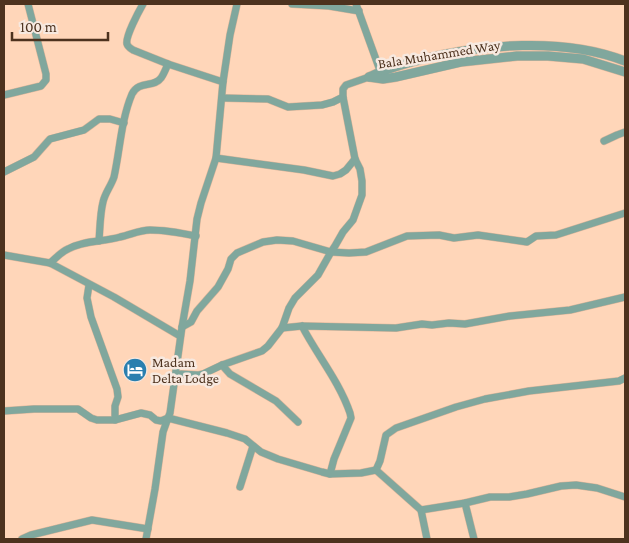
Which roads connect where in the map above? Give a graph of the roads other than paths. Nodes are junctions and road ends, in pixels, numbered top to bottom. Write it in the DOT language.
graph roads {
  1 [pos="28,4"];
  2 [pos="143,4"];
  3 [pos="237,4"];
  4 [pos="292,4"];
  5 [pos="358,7"];
  6 [pos="625,57"];
  7 [pos="168,64"];
  8 [pos="623,71"];
  9 [pos="382,75"];
  10 [pos="369,77"];
  11 [pos="223,82"];
  12 [pos="4,95"];
  13 [pos="343,96"];
  14 [pos="222,98"];
  15 [pos="124,124"];
  16 [pos="625,132"];
  17 [pos="604,141"];
  18 [pos="216,158"];
  19 [pos="355,159"];
  20 [pos="4,172"];
  21 [pos="625,213"];
  22 [pos="196,236"];
  23 [pos="99,241"];
  24 [pos="331,252"];
  25 [pos="4,255"];
  26 [pos="50,263"];
  27 [pos="89,285"];
  28 [pos="625,298"];
  29 [pos="302,326"];
  30 [pos="182,327"];
  31 [pos="282,328"];
  32 [pos="180,336"];
  33 [pos="222,364"];
  34 [pos="625,378"];
  35 [pos="174,379"];
  36 [pos="4,411"];
  37 [pos="168,418"];
  38 [pos="115,420"];
  39 [pos="298,422"];
  40 [pos="253,446"];
  41 [pos="376,470"];
  42 [pos="330,474"];
  43 [pos="240,487"];
  44 [pos="625,496"];
  45 [pos="465,504"];
  46 [pos="421,510"];
  47 [pos="148,529"];
  48 [pos="22,539"];
  49 [pos="146,539"];
  50 [pos="427,539"];
  51 [pos="474,539"];
  1 -- 12 [label="street"];
  2 -- 7 [label="street"];
  3 -- 11 [label="street"];
  4 -- 5 [label="street"];
  5 -- 9 [label="street"];
  6 -- 8 [label="street"];
  6 -- 9 [label="street, Bala Muhammed Way"];
  7 -- 11 [label="street"];
  7 -- 15 [label="street"];
  8 -- 9 [label="street, Bala Muhammed Way"];
  9 -- 10 [label="street, Bala Muhammed Way"];
  10 -- 13 [label="street"];
  11 -- 14 [label="street"];
  13 -- 14 [label="street"];
  13 -- 19 [label="street"];
  14 -- 18 [label="street"];
  15 -- 20 [label="street"];
  15 -- 23 [label="street"];
  16 -- 17 [label="street"];
  18 -- 19 [label="street"];
  18 -- 22 [label="street"];
  19 -- 24 [label="street"];
  21 -- 24 [label="street"];
  22 -- 23 [label="street"];
  22 -- 30 [label="street"];
  23 -- 26 [label="street"];
  24 -- 30 [label="street"];
  24 -- 31 [label="street"];
  25 -- 26 [label="street"];
  26 -- 27 [label="street"];
  27 -- 32 [label="street"];
  27 -- 38 [label="street"];
  28 -- 29 [label="street"];
  29 -- 31 [label="street"];
  29 -- 42 [label="street"];
  30 -- 32 [label="street"];
  31 -- 33 [label="street"];
  32 -- 35 [label="street"];
  33 -- 35 [label="street"];
  33 -- 39 [label="street"];
  34 -- 41 [label="street"];
  35 -- 37 [label="street"];
  36 -- 38 [label="street"];
  37 -- 38 [label="street"];
  37 -- 40 [label="street"];
  37 -- 47 [label="street"];
  40 -- 42 [label="street"];
  40 -- 43 [label="street"];
  41 -- 42 [label="street"];
  41 -- 46 [label="street"];
  44 -- 45 [label="street"];
  45 -- 46 [label="street"];
  45 -- 51 [label="street"];
  46 -- 50 [label="street"];
  47 -- 48 [label="street"];
  47 -- 49 [label="street"];
}
